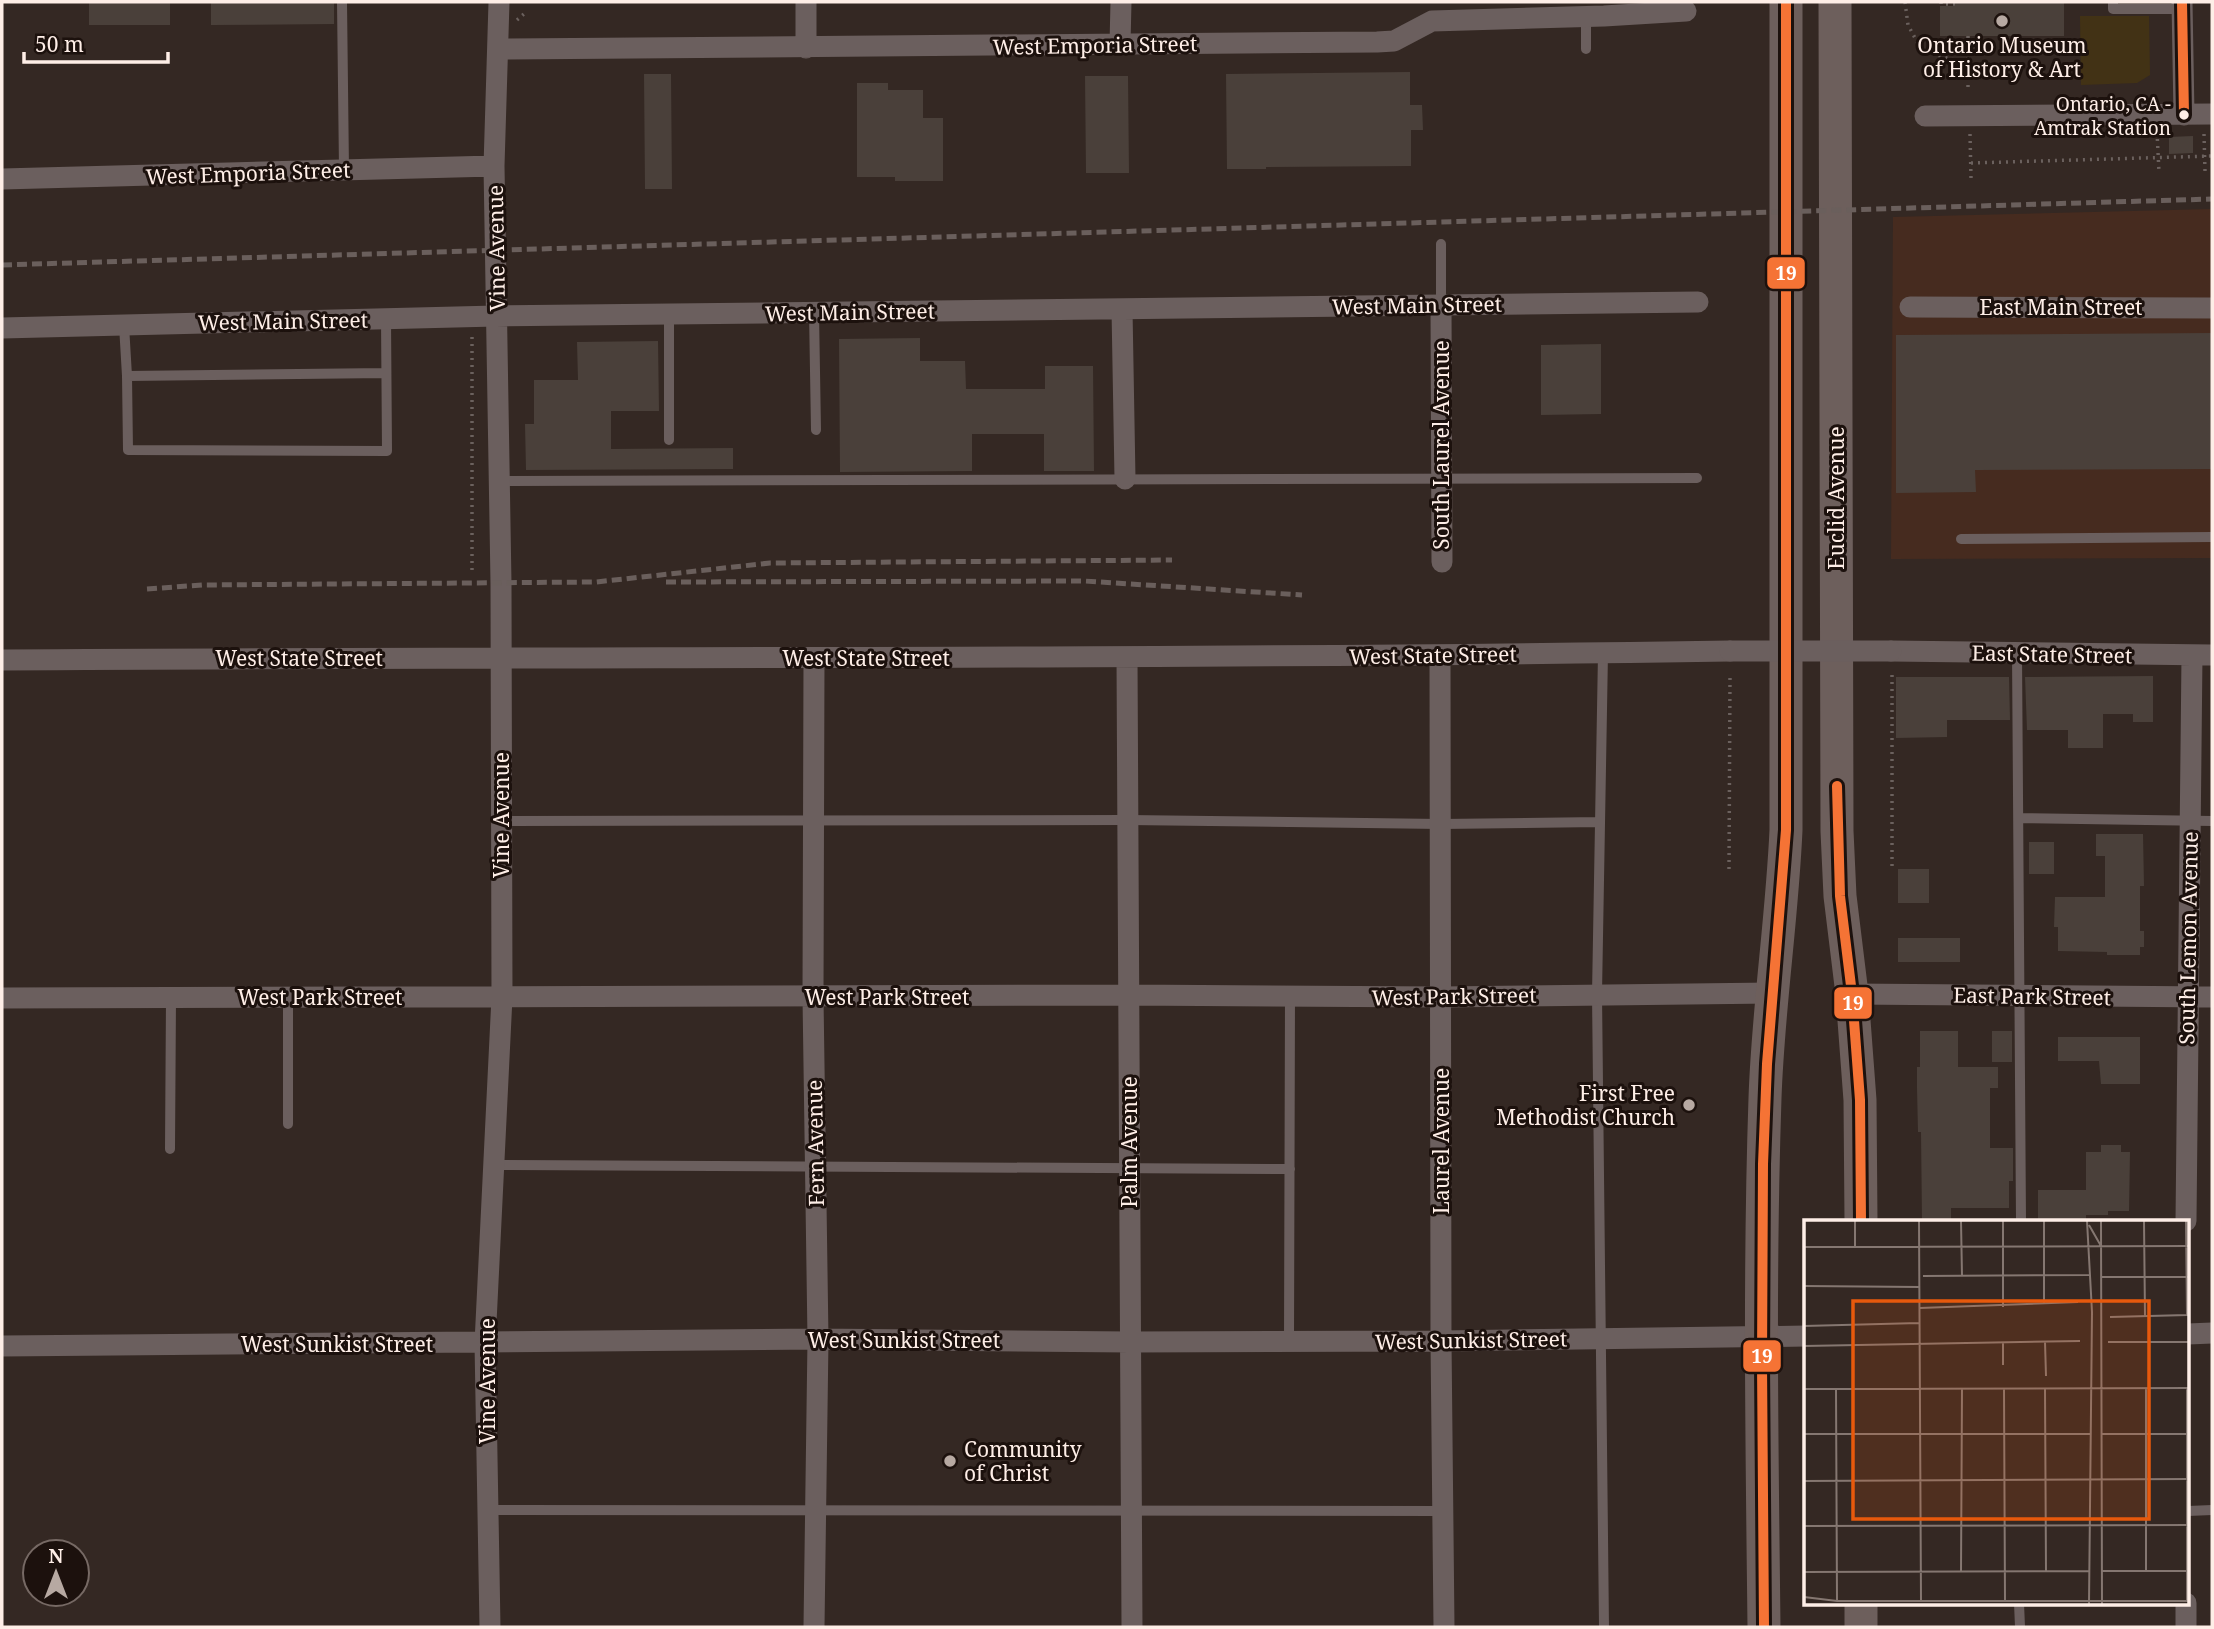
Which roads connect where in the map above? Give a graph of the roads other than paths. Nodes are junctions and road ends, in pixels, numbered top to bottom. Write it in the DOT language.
graph roads {
  1 [pos="342,2"];
  2 [pos="499,2"];
  3 [pos="806,2"];
  4 [pos="1121,2"];
  5 [pos="1786,2"];
  6 [pos="1835,2"];
  7 [pos="2113,2"];
  8 [pos="2182,5"];
  9 [pos="1432,11"];
  10 [pos="1686,11"];
  11 [pos="1598,12"];
  12 [pos="1120,44"];
  13 [pos="806,48"];
  14 [pos="499,49"];
  15 [pos="1586,49"];
  16 [pos="2200,114"];
  17 [pos="1925,116"];
  18 [pos="495,166"];
  19 [pos="344,170"];
  20 [pos="2,179"];
  21 [pos="1441,244"];
  22 [pos="1698,302"];
  23 [pos="1441,305"];
  24 [pos="1910,307"];
  25 [pos="2212,308"];
  26 [pos="1122,309"];
  27 [pos="814,312"];
  28 [pos="668,314"];
  29 [pos="496,316"];
  30 [pos="386,319"];
  31 [pos="124,325"];
  32 [pos="2,328"];
  33 [pos="386,373"];
  34 [pos="127,376"];
  35 [pos="816,430"];
  36 [pos="669,440"];
  37 [pos="1441,478"];
  38 [pos="1697,478"];
  39 [pos="1125,480"];
  40 [pos="499,481"];
  41 [pos="2212,537"];
  42 [pos="1961,539"];
  43 [pos="1441,562"];
  44 [pos="1730,651"];
  45 [pos="1603,653"];
  46 [pos="2017,653"];
  47 [pos="1440,655"];
  48 [pos="2202,655"];
  49 [pos="501,656"];
  50 [pos="1127,657"];
  51 [pos="814,659"];
  52 [pos="2,660"];
  53 [pos="2019,818"];
  54 [pos="813,820"];
  55 [pos="1128,820"];
  56 [pos="501,821"];
  57 [pos="2189,821"];
  58 [pos="2212,821"];
  59 [pos="1600,822"];
  60 [pos="1441,824"];
  61 [pos="1772,993"];
  62 [pos="1597,994"];
  63 [pos="1852,994"];
  64 [pos="1129,995"];
  65 [pos="1290,996"];
  66 [pos="2021,996"];
  67 [pos="288,997"];
  68 [pos="502,997"];
  69 [pos="813,997"];
  70 [pos="1441,997"];
  71 [pos="2212,997"];
  72 [pos="2,998"];
  73 [pos="171,998"];
  74 [pos="2187,998"];
  75 [pos="288,1124"];
  76 [pos="170,1149"];
  77 [pos="494,1166"];
  78 [pos="815,1167"];
  79 [pos="1129,1168"];
  80 [pos="1290,1169"];
  81 [pos="1861,1220"];
  82 [pos="2021,1220"];
  83 [pos="2186,1220"];
  84 [pos="2212,1333"];
  85 [pos="2190,1334"];
  86 [pos="1761,1336"];
  87 [pos="1804,1336"];
  88 [pos="818,1339"];
  89 [pos="1599,1339"];
  90 [pos="1441,1341"];
  91 [pos="1130,1342"];
  92 [pos="1289,1342"];
  93 [pos="485,1343"];
  94 [pos="2,1346"];
  95 [pos="488,1510"];
  96 [pos="2212,1510"];
  97 [pos="815,1511"];
  98 [pos="1131,1511"];
  99 [pos="1443,1511"];
  100 [pos="2190,1511"];
  101 [pos="1861,1604"];
  102 [pos="2020,1604"];
  103 [pos="2186,1604"];
  104 [pos="490,1627"];
  105 [pos="814,1627"];
  106 [pos="1132,1627"];
  107 [pos="1444,1627"];
  108 [pos="1604,1627"];
  109 [pos="1763,1627"];
  110 [pos="1861,1627"];
  111 [pos="2020,1627"];
  112 [pos="2186,1627"];
  1 -- 19 [label="lane"];
  2 -- 14 [label="street, Vine Avenue"];
  3 -- 13 [label="street"];
  4 -- 12 [label="street"];
  5 -- 61 [label="main road"];
  6 -- 63 [label="main road, Euclid Avenue"];
  7 -- 8 [label="lane"];
  8 -- 16 [label="street"];
  9 -- 11 [label="street, West Emporia Street"];
  9 -- 12 [label="street, West Emporia Street"];
  10 -- 11 [label="street, West Emporia Street"];
  11 -- 15 [label="lane"];
  12 -- 13 [label="street, West Emporia Street"];
  13 -- 14 [label="street, West Emporia Street"];
  14 -- 18 [label="street, Vine Avenue"];
  16 -- 17 [label="street"];
  18 -- 19 [label="street, West Emporia Street"];
  18 -- 29 [label="street, Vine Avenue"];
  19 -- 20 [label="street, West Emporia Street"];
  21 -- 23 [label="lane, South Laurel Avenue"];
  22 -- 23 [label="street, West Main Street"];
  23 -- 26 [label="street, West Main Street"];
  23 -- 37 [label="street, South Laurel Avenue"];
  24 -- 25 [label="street, East Main Street"];
  26 -- 27 [label="street, West Main Street"];
  26 -- 39 [label="street"];
  27 -- 28 [label="street, West Main Street"];
  27 -- 35 [label="lane"];
  28 -- 29 [label="street, West Main Street"];
  28 -- 36 [label="lane"];
  29 -- 30 [label="street, West Main Street"];
  29 -- 40 [label="street, Vine Avenue"];
  30 -- 31 [label="street, West Main Street"];
  30 -- 33 [label="lane"];
  31 -- 32 [label="street, West Main Street"];
  31 -- 34 [label="lane"];
  33 -- 34 [label="lane"];
  33 -- 34 [label="lane"];
  37 -- 38 [label="lane"];
  37 -- 39 [label="lane"];
  37 -- 43 [label="street, South Laurel Avenue"];
  39 -- 40 [label="lane"];
  40 -- 49 [label="street, Vine Avenue"];
  41 -- 42 [label="lane"];
  44 -- 45 [label="street, West State Street"];
  44 -- 46 [label="street, East State Street, bridge"];
  45 -- 47 [label="street, West State Street"];
  45 -- 59 [label="lane"];
  46 -- 48 [label="street, East State Street"];
  46 -- 53 [label="lane"];
  47 -- 50 [label="street, West State Street"];
  47 -- 60 [label="street, Laurel Avenue"];
  48 -- 57 [label="street, South Lemon Avenue"];
  49 -- 51 [label="street, West State Street"];
  49 -- 52 [label="street, West State Street"];
  49 -- 56 [label="street, Vine Avenue"];
  50 -- 51 [label="street, West State Street"];
  50 -- 55 [label="street, Palm Avenue"];
  51 -- 54 [label="street, Fern Avenue"];
  53 -- 57 [label="lane"];
  53 -- 66 [label="lane"];
  54 -- 55 [label="lane"];
  54 -- 56 [label="lane"];
  54 -- 69 [label="street, Fern Avenue"];
  55 -- 60 [label="lane"];
  55 -- 64 [label="street, Palm Avenue"];
  56 -- 68 [label="street, Vine Avenue"];
  57 -- 58 [label="lane"];
  57 -- 74 [label="street, South Lemon Avenue"];
  59 -- 60 [label="lane"];
  59 -- 62 [label="lane"];
  60 -- 70 [label="street, Laurel Avenue"];
  61 -- 62 [label="street, West Park Street"];
  61 -- 86 [label="main road"];
  62 -- 70 [label="street, West Park Street"];
  62 -- 89 [label="lane"];
  63 -- 66 [label="street, East Park Street"];
  63 -- 81 [label="main road, Euclid Avenue"];
  64 -- 65 [label="street, West Park Street"];
  64 -- 69 [label="street, West Park Street"];
  64 -- 79 [label="street, Palm Avenue"];
  65 -- 70 [label="street, West Park Street"];
  65 -- 80 [label="lane"];
  66 -- 74 [label="street, East Park Street"];
  66 -- 82 [label="lane"];
  67 -- 68 [label="street, West Park Street"];
  67 -- 73 [label="street, West Park Street"];
  67 -- 75 [label="lane"];
  68 -- 69 [label="street, West Park Street"];
  68 -- 77 [label="street, Vine Avenue"];
  69 -- 78 [label="street, Fern Avenue"];
  70 -- 90 [label="street, Laurel Avenue"];
  71 -- 74 [label="street, East Park Street"];
  72 -- 73 [label="street, West Park Street"];
  73 -- 76 [label="lane"];
  74 -- 83 [label="street, South Lemon Avenue"];
  77 -- 78 [label="lane"];
  77 -- 93 [label="street, Vine Avenue"];
  78 -- 79 [label="lane"];
  78 -- 88 [label="street, Fern Avenue"];
  79 -- 80 [label="lane"];
  79 -- 91 [label="street, Palm Avenue"];
  80 -- 92 [label="lane"];
  84 -- 85 [label="street"];
  86 -- 87 [label="street, West Sunkist Street"];
  86 -- 89 [label="street, West Sunkist Street"];
  86 -- 109 [label="main road"];
  88 -- 91 [label="street, West Sunkist Street"];
  88 -- 93 [label="street, West Sunkist Street"];
  88 -- 97 [label="street, Fern Avenue"];
  89 -- 90 [label="street, West Sunkist Street"];
  89 -- 108 [label="lane"];
  90 -- 92 [label="street, West Sunkist Street"];
  90 -- 99 [label="street, Laurel Avenue"];
  91 -- 92 [label="street, West Sunkist Street"];
  91 -- 98 [label="street, Palm Avenue"];
  93 -- 94 [label="street, West Sunkist Street"];
  93 -- 95 [label="street, Vine Avenue"];
  95 -- 97 [label="lane"];
  95 -- 104 [label="street, Vine Avenue"];
  96 -- 100 [label="lane"];
  97 -- 98 [label="lane"];
  97 -- 105 [label="street, Fern Avenue"];
  98 -- 99 [label="lane"];
  98 -- 106 [label="street, Palm Avenue"];
  99 -- 107 [label="street, Laurel Avenue"];
  101 -- 110 [label="main road"];
  102 -- 111 [label="lane"];
  103 -- 112 [label="street"];
}
